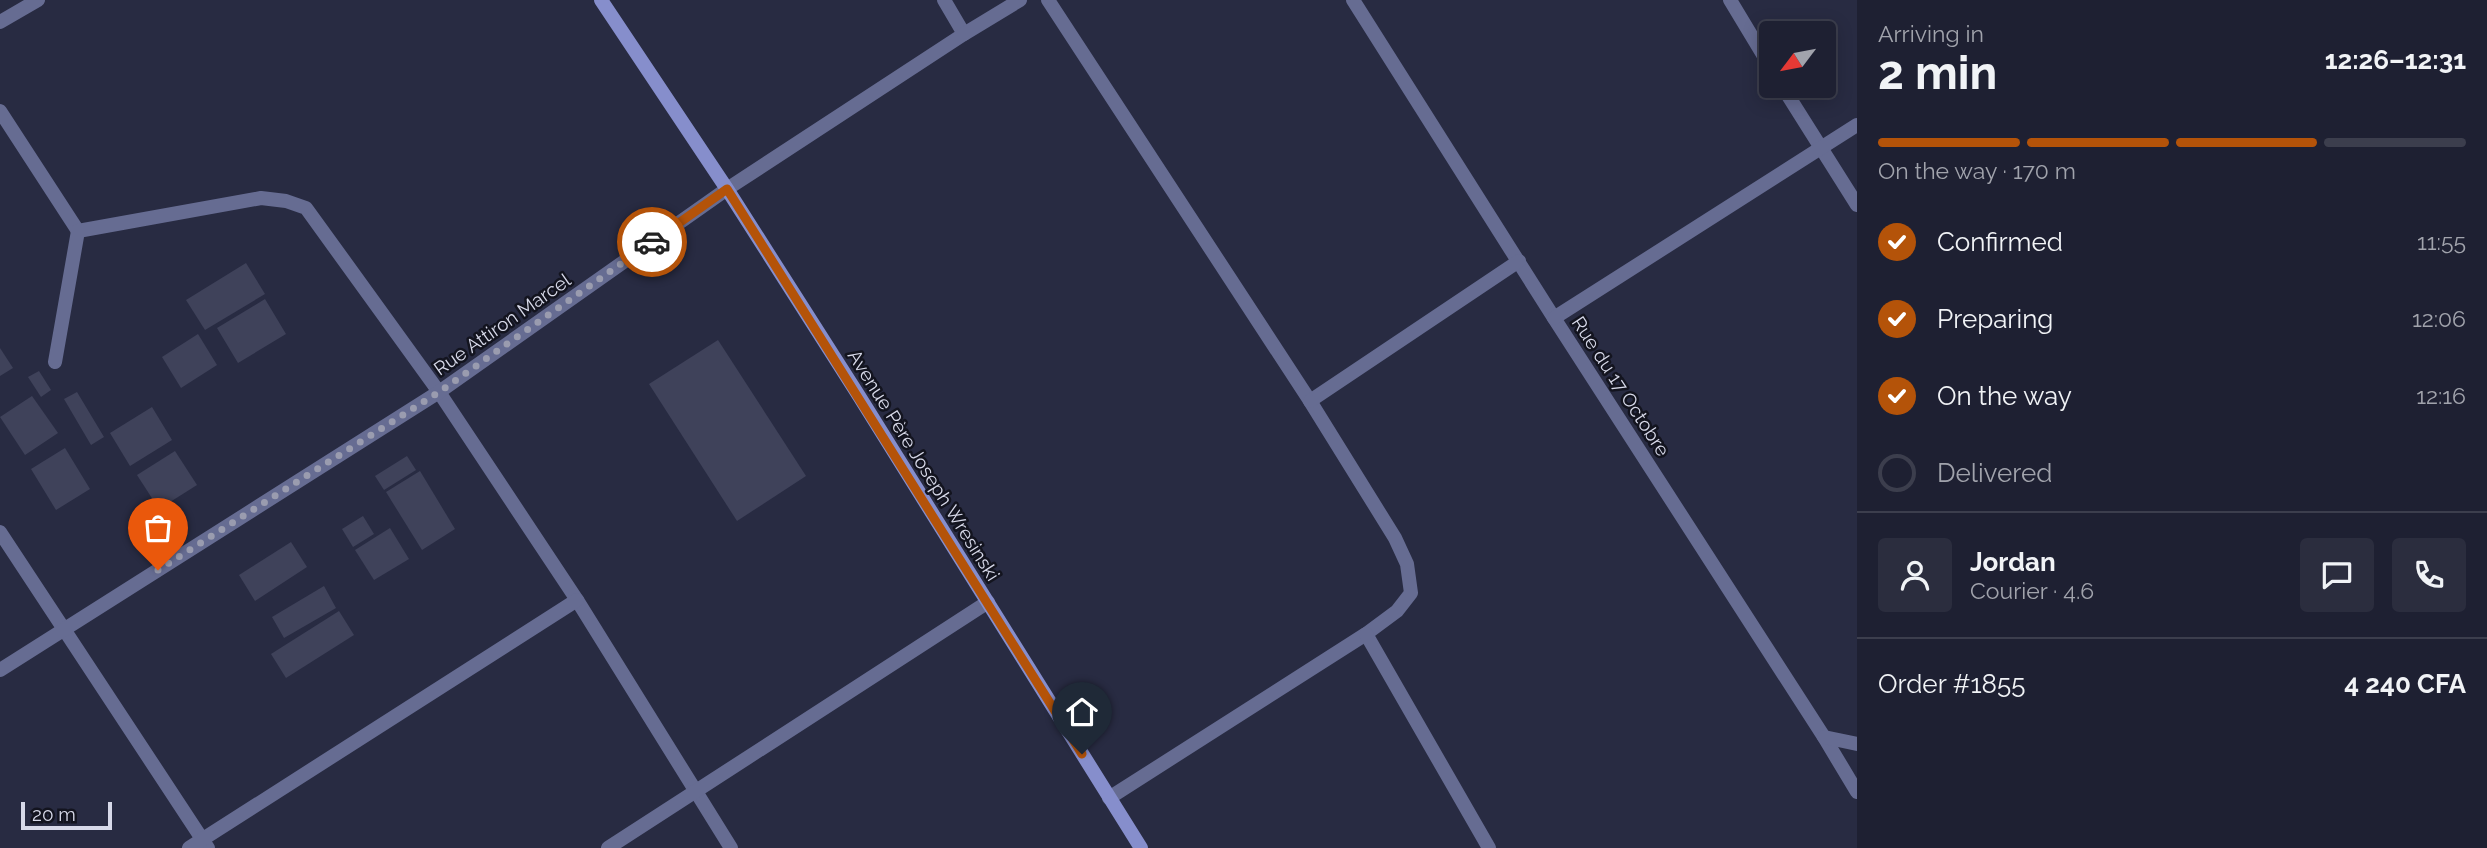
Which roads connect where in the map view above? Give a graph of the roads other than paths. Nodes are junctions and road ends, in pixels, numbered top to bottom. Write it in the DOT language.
graph roads {
  1 [pos="38,0"];
  2 [pos="601,0"];
  3 [pos="944,0"];
  4 [pos="1020,0"];
  5 [pos="1048,0"];
  6 [pos="1353,0"];
  7 [pos="1730,0"];
  8 [pos="0,22"];
  9 [pos="964,34"];
  10 [pos="1759,48"];
  11 [pos="1789,98"];
  12 [pos="0,111"];
  13 [pos="1857,125"];
  14 [pos="1820,149"];
  15 [pos="727,189"];
  16 [pos="1857,205"];
  17 [pos="78,231"];
  18 [pos="1519,261"];
  19 [pos="1553,317"];
  20 [pos="55,362"];
  21 [pos="439,392"];
  22 [pos="1310,401"];
  23 [pos="0,532"];
  24 [pos="577,600"];
  25 [pos="988,602"];
  26 [pos="64,629"];
  27 [pos="1366,634"];
  28 [pos="0,670"];
  29 [pos="1824,737"];
  30 [pos="1857,744"];
  31 [pos="696,791"];
  32 [pos="1857,792"];
  33 [pos="1109,798"];
  34 [pos="206,844"];
  35 [pos="189,848"];
  36 [pos="608,848"];
  37 [pos="731,848"];
  38 [pos="1142,848"];
  39 [pos="1489,848"];
  1 -- 8 [label="street"];
  2 -- 15 [label="street, Avenue Père Joseph Wresinski"];
  3 -- 9 [label="street"];
  4 -- 9 [label="street, Rue Attiron Marcel"];
  5 -- 22 [label="street"];
  6 -- 18 [label="street, Rue du 17 Octobre"];
  7 -- 10 [label="street"];
  9 -- 15 [label="street, Rue Attiron Marcel"];
  11 -- 14 [label="street"];
  12 -- 17 [label="street"];
  13 -- 14 [label="street"];
  14 -- 16 [label="street"];
  14 -- 19 [label="street"];
  15 -- 21 [label="street, Rue Attiron Marcel"];
  15 -- 25 [label="street, Avenue Père Joseph Wresinski"];
  17 -- 20 [label="street"];
  17 -- 21 [label="street"];
  18 -- 19 [label="street, Rue du 17 Octobre"];
  18 -- 22 [label="street"];
  19 -- 29 [label="street, Rue du 17 Octobre"];
  21 -- 24 [label="street"];
  21 -- 26 [label="street, Rue Attiron Marcel"];
  22 -- 27 [label="street"];
  23 -- 26 [label="street"];
  24 -- 31 [label="street"];
  24 -- 34 [label="street"];
  25 -- 31 [label="street"];
  25 -- 33 [label="street, Avenue Père Joseph Wresinski"];
  26 -- 28 [label="street, Rue Attiron Marcel"];
  26 -- 34 [label="street"];
  27 -- 33 [label="street"];
  27 -- 39 [label="street"];
  29 -- 30 [label="street"];
  29 -- 32 [label="street, Rue du 17 Octobre"];
  31 -- 36 [label="street"];
  31 -- 37 [label="street"];
  33 -- 38 [label="street, Avenue Père Joseph Wresinski"];
  34 -- 35 [label="street"];
}
